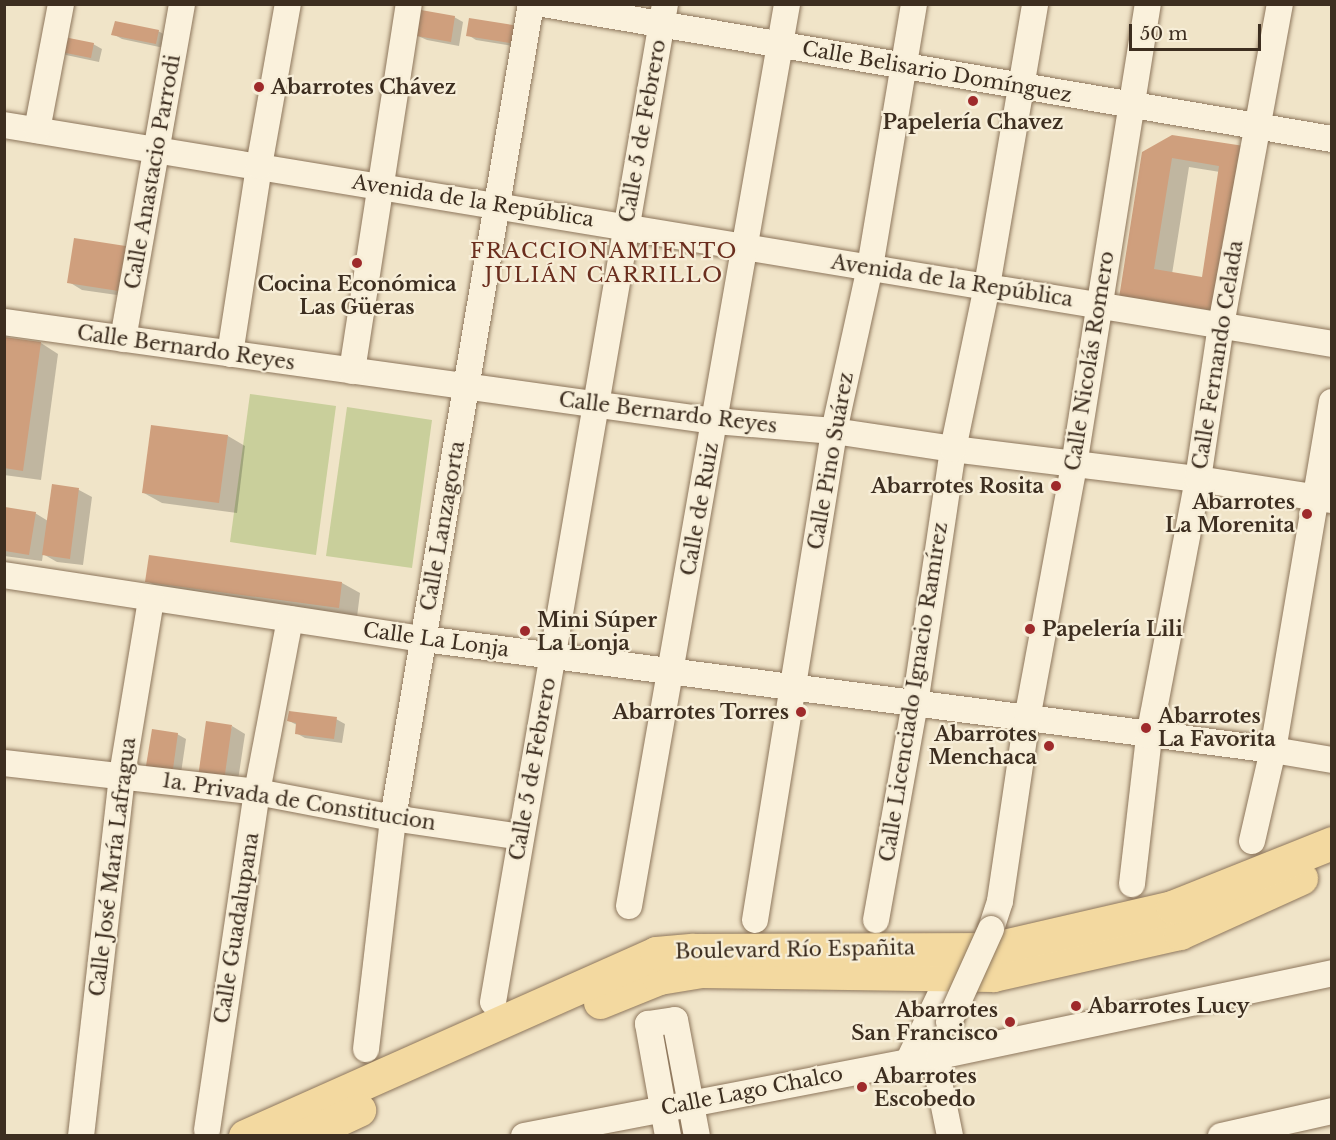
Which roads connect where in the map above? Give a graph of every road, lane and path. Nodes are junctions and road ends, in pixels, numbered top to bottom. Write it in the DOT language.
graph roads {
  1 [pos="61,4"];
  2 [pos="182,4"];
  3 [pos="288,4"];
  4 [pos="409,4"];
  5 [pos="531,4"];
  6 [pos="543,4"];
  7 [pos="787,4"];
  8 [pos="914,4"];
  9 [pos="1035,4"];
  10 [pos="1148,4"];
  11 [pos="1280,4"];
  12 [pos="663,15"];
  13 [pos="780,45"];
  14 [pos="903,66"];
  15 [pos="1021,86"];
  16 [pos="1130,105"];
  17 [pos="4,125"];
  18 [pos="1256,127"];
  19 [pos="37,130"];
  20 [pos="1332,139"];
  21 [pos="157,149"];
  22 [pos="259,166"];
  23 [pos="381,186"];
  24 [pos="497,205"];
  25 [pos="627,227"];
  26 [pos="746,246"];
  27 [pos="870,267"];
  28 [pos="987,286"];
  29 [pos="1099,305"];
  30 [pos="4,322"];
  31 [pos="1221,325"];
  32 [pos="123,339"];
  33 [pos="1332,344"];
  34 [pos="230,354"];
  35 [pos="352,371"];
  36 [pos="467,387"];
  37 [pos="1332,402"];
  38 [pos="596,405"];
  39 [pos="715,421"];
  40 [pos="834,431"];
  41 [pos="953,449"];
  42 [pos="1074,465"];
  43 [pos="1198,479"];
  44 [pos="1323,498"];
  45 [pos="4,574"];
  46 [pos="151,599"];
  47 [pos="290,619"];
  48 [pos="424,639"];
  49 [pos="552,656"];
  50 [pos="670,672"];
  51 [pos="791,689"];
  52 [pos="915,704"];
  53 [pos="1027,719"];
  54 [pos="1149,736"];
  55 [pos="1274,750"];
  56 [pos="1332,760"];
  57 [pos="4,763"];
  58 [pos="122,775"];
  59 [pos="257,792"];
  60 [pos="393,818"];
  61 [pos="521,837"];
  62 [pos="1252,841"];
  63 [pos="1332,843"];
  64 [pos="1332,865"];
  65 [pos="1132,884"];
  66 [pos="628,906"];
  67 [pos="755,920"];
  68 [pos="876,920"];
  69 [pos="1332,973"];
  70 [pos="946,983"];
  71 [pos="493,1002"];
  72 [pos="366,1049"];
  73 [pos="939,1056"];
  74 [pos="908,1062"];
  75 [pos="693,1102"];
  76 [pos="665,1108"];
  77 [pos="1332,1111"];
  78 [pos="207,1130"];
  79 [pos="81,1136"];
  80 [pos="245,1136"];
  81 [pos="303,1136"];
  82 [pos="524,1136"];
  83 [pos="668,1136"];
  84 [pos="697,1136"];
  85 [pos="950,1136"];
  86 [pos="1221,1136"];
  1 -- 19 [label="street"];
  2 -- 21 [label="street, Calle Anastacio Parrodi"];
  3 -- 22 [label="street"];
  4 -- 23 [label="street"];
  5 -- 24 [label="street, Calle Lanzagorta"];
  6 -- 12 [label="street, Calle Belisario Domínguez"];
  7 -- 13 [label="street, Calle de Ruiz"];
  8 -- 14 [label="street, Calle Pino Suárez"];
  9 -- 15 [label="street, Calle Licenciado Ignacio Ramírez"];
  10 -- 16 [label="street, Calle Nicolás Romero"];
  11 -- 18 [label="street, Calle Fernando Celada"];
  12 -- 13 [label="street, Calle Belisario Domínguez"];
  12 -- 25 [label="street, Calle 5 de Febrero"];
  13 -- 14 [label="street, Calle Belisario Domínguez"];
  13 -- 26 [label="street, Calle de Ruiz"];
  14 -- 15 [label="street, Calle Belisario Domínguez"];
  14 -- 27 [label="street, Calle Pino Suárez"];
  15 -- 16 [label="street, Calle Belisario Domínguez"];
  15 -- 28 [label="street, Calle Licenciado Ignacio Ramírez"];
  16 -- 18 [label="street, Calle Belisario Domínguez"];
  16 -- 29 [label="street, Calle Nicolás Romero"];
  17 -- 19 [label="street, Avenida de la República"];
  18 -- 20 [label="street, Calle Belisario Domínguez"];
  18 -- 31 [label="street, Calle Fernando Celada"];
  19 -- 21 [label="street, Avenida de la República"];
  21 -- 22 [label="street, Avenida de la República"];
  21 -- 32 [label="street, Calle Anastacio Parrodi"];
  22 -- 23 [label="street, Avenida de la República"];
  22 -- 34 [label="street"];
  23 -- 24 [label="street, Avenida de la República"];
  23 -- 35 [label="street"];
  24 -- 25 [label="street, Avenida de la República"];
  24 -- 36 [label="street, Calle Lanzagorta"];
  25 -- 26 [label="street, Avenida de la República"];
  25 -- 38 [label="street, Calle 5 de Febrero"];
  26 -- 27 [label="street, Avenida de la República"];
  26 -- 39 [label="street, Calle de Ruiz"];
  27 -- 28 [label="street, Avenida de la República"];
  27 -- 40 [label="street, Calle Pino Suárez"];
  28 -- 29 [label="street, Avenida de la República"];
  28 -- 41 [label="street, Calle Licenciado Ignacio Ramírez"];
  29 -- 31 [label="street, Avenida de la República"];
  29 -- 42 [label="street, Calle Nicolás Romero"];
  30 -- 32 [label="street, Calle Bernardo Reyes"];
  31 -- 33 [label="street, Avenida de la República"];
  31 -- 43 [label="street, Calle Fernando Celada"];
  32 -- 34 [label="street, Calle Bernardo Reyes"];
  34 -- 35 [label="street, Calle Bernardo Reyes"];
  35 -- 36 [label="street, Calle Bernardo Reyes"];
  36 -- 38 [label="street, Calle Bernardo Reyes"];
  36 -- 48 [label="street, Calle Lanzagorta"];
  37 -- 44 [label="street"];
  38 -- 39 [label="street, Calle Bernardo Reyes"];
  38 -- 49 [label="street, Calle 5 de Febrero"];
  39 -- 40 [label="street, Calle Bernardo Reyes"];
  39 -- 50 [label="street, Calle de Ruiz"];
  40 -- 41 [label="street, Calle Bernardo Reyes"];
  40 -- 51 [label="street, Calle Pino Suárez"];
  41 -- 42 [label="street, Calle Bernardo Reyes"];
  41 -- 52 [label="street, Calle Licenciado Ignacio Ramírez"];
  42 -- 43 [label="street, Calle Bernardo Reyes"];
  42 -- 53 [label="street, Calle Nicolás Romero"];
  43 -- 44 [label="street, Calle Bernardo Reyes"];
  43 -- 54 [label="street, Calle Fernando Celada"];
  44 -- 55 [label="street"];
  45 -- 46 [label="street, Calle La Lonja"];
  46 -- 47 [label="street, Calle La Lonja"];
  46 -- 58 [label="street, Calle José María Lafragua"];
  47 -- 48 [label="street, Calle La Lonja"];
  47 -- 59 [label="street, Calle Guadalupana"];
  48 -- 49 [label="street, Calle La Lonja"];
  48 -- 60 [label="street, Calle Lanzagorta"];
  49 -- 50 [label="street, Calle La Lonja"];
  49 -- 61 [label="street, Calle 5 de Febrero"];
  50 -- 51 [label="street, Calle La Lonja"];
  50 -- 66 [label="street, Calle de Ruiz"];
  51 -- 52 [label="street, Calle La Lonja"];
  51 -- 67 [label="street, Calle Pino Suárez"];
  52 -- 53 [label="street, Calle La Lonja"];
  52 -- 68 [label="street, Calle Licenciado Ignacio Ramírez"];
  53 -- 54 [label="street, Calle La Lonja"];
  53 -- 73 [label="street, Calle Nicolás Romero, bridge"];
  54 -- 55 [label="street, Calle La Lonja"];
  54 -- 65 [label="street, Calle Fernando Celada"];
  55 -- 56 [label="street, Calle La Lonja"];
  55 -- 62 [label="street"];
  57 -- 58 [label="street, 1a. Privada de Constitucion"];
  58 -- 59 [label="street, 1a. Privada de Constitucion"];
  58 -- 79 [label="street, Calle José María Lafragua"];
  59 -- 60 [label="street, 1a. Privada de Constitucion"];
  59 -- 78 [label="street, Calle Guadalupana"];
  60 -- 61 [label="street, 1a. Privada de Constitucion"];
  60 -- 72 [label="street, Calle Lanzagorta"];
  61 -- 71 [label="street, Calle 5 de Febrero"];
  63 -- 80 [label="main road, Boulevard Río Españita"];
  64 -- 81 [label="main road, Boulevard Río Españita"];
  69 -- 73 [label="street, Calle Lago Chalco"];
  70 -- 74 [label="street"];
  73 -- 74 [label="street, Calle Lago Chalco"];
  73 -- 85 [label="street, Calle Nicolás Romero"];
  74 -- 75 [label="street, Calle Lago Chalco"];
  75 -- 76 [label="street, Calle Lago Chalco"];
  75 -- 76 [label="street"];
  75 -- 84 [label="street"];
  76 -- 82 [label="street, Calle Lago Chalco"];
  76 -- 83 [label="street"];
  77 -- 86 [label="street"];
}
